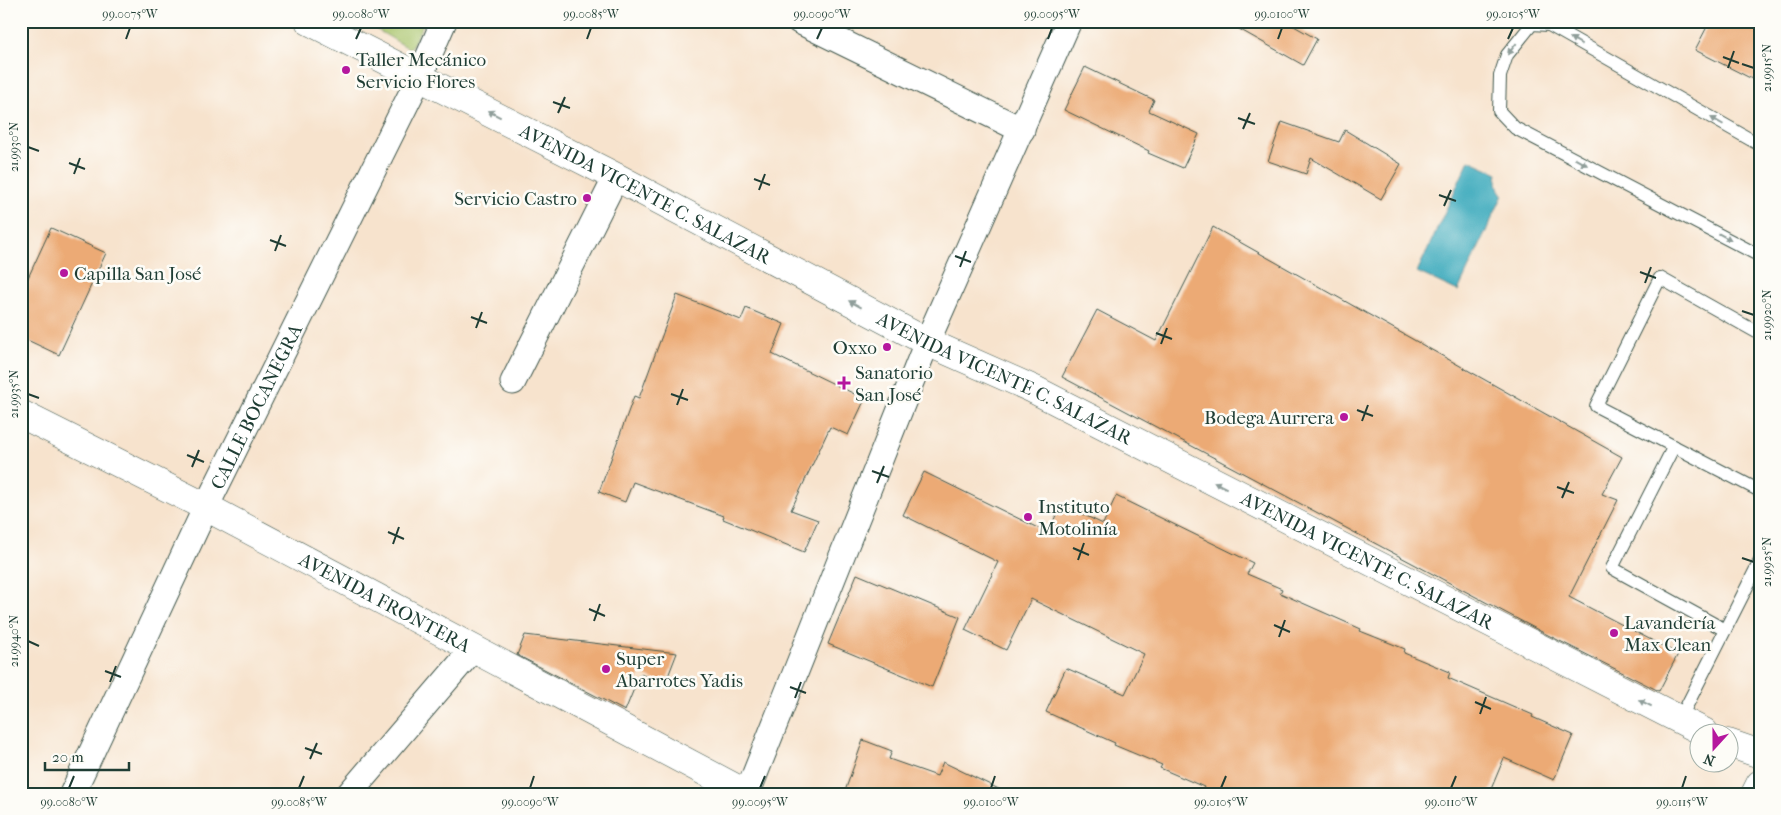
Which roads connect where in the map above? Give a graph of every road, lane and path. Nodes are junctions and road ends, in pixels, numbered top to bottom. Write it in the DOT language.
graph roads {
  1 [pos="309,21"];
  2 [pos="444,21"];
  3 [pos="799,21"];
  4 [pos="1069,21"];
  5 [pos="420,76"];
  6 [pos="1022,130"];
  7 [pos="1760,146"];
  8 [pos="616,176"];
  9 [pos="1760,256"];
  10 [pos="1760,334"];
  11 [pos="928,342"];
  12 [pos="513,382"];
  13 [pos="21,414"];
  14 [pos="1674,446"];
  15 [pos="1760,491"];
  16 [pos="206,507"];
  17 [pos="1760,561"];
  18 [pos="1725,630"];
  19 [pos="474,649"];
  20 [pos="1679,721"];
  21 [pos="1688,725"];
  22 [pos="1738,746"];
  23 [pos="1760,754"];
  24 [pos="1760,784"];
  25 [pos="72,794"];
  26 [pos="348,794"];
  27 [pos="747,794"];
  28 [pos="1755,794"];
  1 -- 5 [label="street, AVENIDA VICENTE C. SALAZAR"];
  2 -- 5 [label="street, CALLE BOCANEGRA"];
  3 -- 6 [label="street"];
  4 -- 6 [label="street"];
  8 -- 5 [label="street, AVENIDA VICENTE C. SALAZAR, one-way"];
  5 -- 16 [label="street, CALLE BOCANEGRA"];
  6 -- 11 [label="street"];
  7 -- 9 [label="lane, one-way"];
  11 -- 8 [label="street, AVENIDA VICENTE C. SALAZAR, one-way"];
  8 -- 12 [label="street"];
  10 -- 14 [label="lane"];
  20 -- 11 [label="street, AVENIDA VICENTE C. SALAZAR, one-way"];
  11 -- 27 [label="street"];
  13 -- 16 [label="street, AVENIDA FRONTERA"];
  14 -- 15 [label="lane"];
  14 -- 18 [label="lane"];
  16 -- 19 [label="street, AVENIDA FRONTERA"];
  16 -- 25 [label="street, CALLE BOCANEGRA"];
  17 -- 18 [label="lane"];
  18 -- 20 [label="lane"];
  19 -- 26 [label="street"];
  19 -- 27 [label="street, AVENIDA FRONTERA"];
  20 -- 21 [label="street, AVENIDA VICENTE C. SALAZAR"];
  22 -- 23 [label="street"];
  24 -- 28 [label="street"];
}
